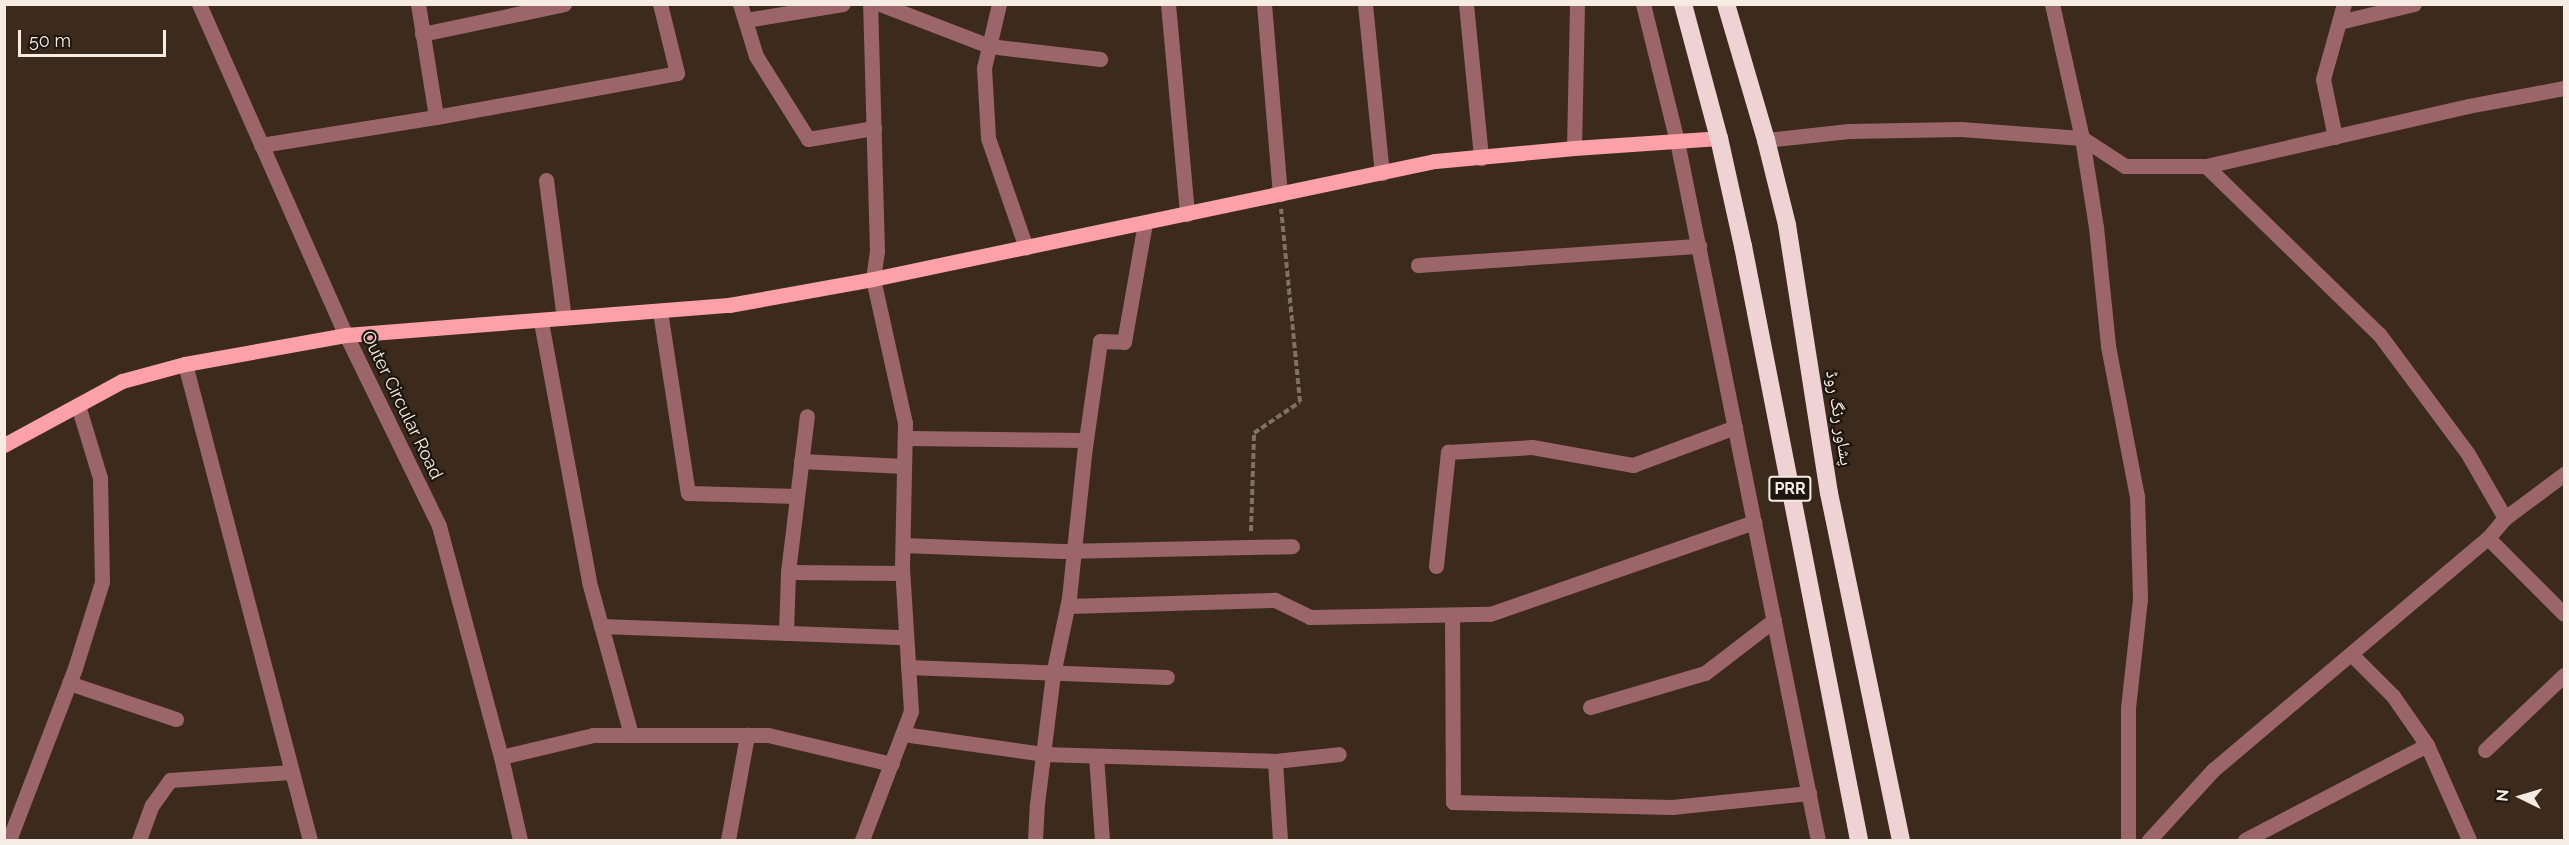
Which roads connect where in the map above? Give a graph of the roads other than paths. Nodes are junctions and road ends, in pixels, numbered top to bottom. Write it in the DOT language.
graph roads {
  1 [pos="199,4"];
  2 [pos="418,4"];
  3 [pos="564,4"];
  4 [pos="660,4"];
  5 [pos="740,4"];
  6 [pos="843,4"];
  7 [pos="870,4"];
  8 [pos="880,4"];
  9 [pos="999,4"];
  10 [pos="1168,4"];
  11 [pos="1264,4"];
  12 [pos="1365,4"];
  13 [pos="1466,4"];
  14 [pos="1577,4"];
  15 [pos="1643,4"];
  16 [pos="1683,4"];
  17 [pos="1726,4"];
  18 [pos="2052,4"];
  19 [pos="2344,4"];
  20 [pos="2414,4"];
  21 [pos="746,20"];
  22 [pos="2339,22"];
  23 [pos="422,34"];
  24 [pos="989,46"];
  25 [pos="1100,59"];
  26 [pos="2565,88"];
  27 [pos="436,117"];
  28 [pos="874,128"];
  29 [pos="2335,137"];
  30 [pos="1719,138"];
  31 [pos="2082,138"];
  32 [pos="1766,140"];
  33 [pos="1677,141"];
  34 [pos="261,145"];
  35 [pos="1574,148"];
  36 [pos="1481,158"];
  37 [pos="2206,166"];
  38 [pos="1382,173"];
  39 [pos="546,180"];
  40 [pos="1280,194"];
  41 [pos="1187,214"];
  42 [pos="1145,223"];
  43 [pos="1699,246"];
  44 [pos="1026,248"];
  45 [pos="1418,265"];
  46 [pos="873,279"];
  47 [pos="660,311"];
  48 [pos="564,318"];
  49 [pos="541,322"];
  50 [pos="346,335"];
  51 [pos="185,364"];
  52 [pos="78,405"];
  53 [pos="807,416"];
  54 [pos="1735,427"];
  55 [pos="905,438"];
  56 [pos="1086,440"];
  57 [pos="4,445"];
  58 [pos="801,461"];
  59 [pos="904,466"];
  60 [pos="2565,474"];
  61 [pos="797,496"];
  62 [pos="2505,518"];
  63 [pos="1754,522"];
  64 [pos="2488,538"];
  65 [pos="903,545"];
  66 [pos="1292,546"];
  67 [pos="1074,550"];
  68 [pos="1436,566"];
  69 [pos="788,572"];
  70 [pos="902,573"];
  71 [pos="1068,606"];
  72 [pos="2565,614"];
  73 [pos="1452,615"];
  74 [pos="1774,620"];
  75 [pos="601,626"];
  76 [pos="786,633"];
  77 [pos="905,637"];
  78 [pos="2352,655"];
  79 [pos="908,667"];
  80 [pos="1053,674"];
  81 [pos="2565,675"];
  82 [pos="1167,676"];
  83 [pos="69,683"];
  84 [pos="1590,707"];
  85 [pos="176,719"];
  86 [pos="903,734"];
  87 [pos="631,735"];
  88 [pos="747,735"];
  89 [pos="2427,745"];
  90 [pos="2485,750"];
  91 [pos="1043,754"];
  92 [pos="1339,754"];
  93 [pos="1096,756"];
  94 [pos="501,757"];
  95 [pos="1275,761"];
  96 [pos="892,764"];
  97 [pos="292,772"];
  98 [pos="1809,793"];
  99 [pos="9,840"];
  100 [pos="139,840"];
  101 [pos="310,840"];
  102 [pos="520,840"];
  103 [pos="728,840"];
  104 [pos="862,840"];
  105 [pos="1035,840"];
  106 [pos="1102,840"];
  107 [pos="1280,840"];
  108 [pos="1818,840"];
  109 [pos="1859,840"];
  110 [pos="1901,840"];
  111 [pos="2128,840"];
  112 [pos="2149,840"];
  113 [pos="2245,840"];
  114 [pos="2469,840"];
  1 -- 34 [label="street, Outer Circular Road"];
  2 -- 23 [label="street"];
  3 -- 23 [label="street"];
  4 -- 27 [label="street"];
  5 -- 21 [label="street"];
  6 -- 21 [label="street"];
  7 -- 28 [label="street"];
  8 -- 24 [label="street"];
  9 -- 24 [label="street"];
  10 -- 41 [label="street"];
  11 -- 40 [label="street"];
  12 -- 38 [label="street"];
  13 -- 36 [label="street"];
  14 -- 35 [label="street"];
  15 -- 33 [label="street"];
  16 -- 30 [label="highway, PRR"];
  17 -- 32 [label="highway, پشاور رنگ روڈ / PRR"];
  18 -- 31 [label="street"];
  19 -- 22 [label="street"];
  20 -- 22 [label="street"];
  21 -- 28 [label="street"];
  22 -- 29 [label="street"];
  23 -- 27 [label="street"];
  24 -- 25 [label="street"];
  24 -- 44 [label="street"];
  26 -- 29 [label="street"];
  27 -- 34 [label="street"];
  28 -- 46 [label="street"];
  29 -- 37 [label="street"];
  30 -- 33 [label="main road"];
  30 -- 109 [label="highway, PRR"];
  31 -- 32 [label="street"];
  31 -- 37 [label="street"];
  31 -- 111 [label="street"];
  32 -- 110 [label="highway, پشاور رنگ روڈ / PRR"];
  33 -- 35 [label="main road"];
  33 -- 43 [label="street"];
  34 -- 50 [label="street, Outer Circular Road"];
  35 -- 36 [label="main road"];
  36 -- 38 [label="main road"];
  37 -- 62 [label="street"];
  38 -- 40 [label="main road"];
  39 -- 48 [label="street"];
  40 -- 41 [label="main road"];
  41 -- 42 [label="main road"];
  42 -- 44 [label="main road"];
  42 -- 56 [label="street"];
  43 -- 45 [label="street"];
  43 -- 54 [label="street"];
  44 -- 46 [label="main road"];
  46 -- 47 [label="main road"];
  46 -- 55 [label="street"];
  47 -- 48 [label="main road"];
  47 -- 61 [label="street"];
  48 -- 49 [label="main road"];
  49 -- 50 [label="main road"];
  49 -- 75 [label="street"];
  50 -- 51 [label="main road"];
  50 -- 94 [label="street, Outer Circular Road"];
  51 -- 52 [label="main road"];
  51 -- 97 [label="street"];
  52 -- 57 [label="main road"];
  52 -- 83 [label="street"];
  53 -- 58 [label="street"];
  54 -- 63 [label="street"];
  54 -- 68 [label="street"];
  55 -- 56 [label="street"];
  55 -- 59 [label="street"];
  56 -- 67 [label="street"];
  58 -- 59 [label="street"];
  58 -- 61 [label="street"];
  59 -- 65 [label="street"];
  60 -- 62 [label="street"];
  61 -- 69 [label="street"];
  62 -- 64 [label="street"];
  63 -- 73 [label="street"];
  63 -- 74 [label="street"];
  64 -- 72 [label="street"];
  64 -- 78 [label="street"];
  65 -- 67 [label="street"];
  65 -- 70 [label="street"];
  66 -- 67 [label="street"];
  67 -- 71 [label="street"];
  69 -- 70 [label="street"];
  69 -- 76 [label="street"];
  70 -- 77 [label="street"];
  71 -- 73 [label="street"];
  71 -- 80 [label="street"];
  73 -- 98 [label="street"];
  74 -- 84 [label="street"];
  74 -- 98 [label="street"];
  75 -- 76 [label="street"];
  75 -- 87 [label="street"];
  76 -- 77 [label="street"];
  77 -- 79 [label="street"];
  78 -- 89 [label="street"];
  78 -- 112 [label="street"];
  79 -- 80 [label="street"];
  79 -- 86 [label="street"];
  80 -- 82 [label="street"];
  80 -- 91 [label="street"];
  81 -- 90 [label="street"];
  83 -- 85 [label="street"];
  83 -- 99 [label="street"];
  86 -- 91 [label="street"];
  86 -- 96 [label="street"];
  87 -- 88 [label="street"];
  87 -- 94 [label="street"];
  88 -- 96 [label="street"];
  88 -- 103 [label="street"];
  89 -- 113 [label="street"];
  89 -- 114 [label="street"];
  91 -- 93 [label="street"];
  91 -- 105 [label="street"];
  92 -- 95 [label="street"];
  93 -- 95 [label="street"];
  93 -- 106 [label="street"];
  94 -- 102 [label="street, Outer Circular Road"];
  95 -- 107 [label="street"];
  96 -- 104 [label="street"];
  97 -- 100 [label="street"];
  97 -- 101 [label="street"];
  98 -- 108 [label="street"];
}
